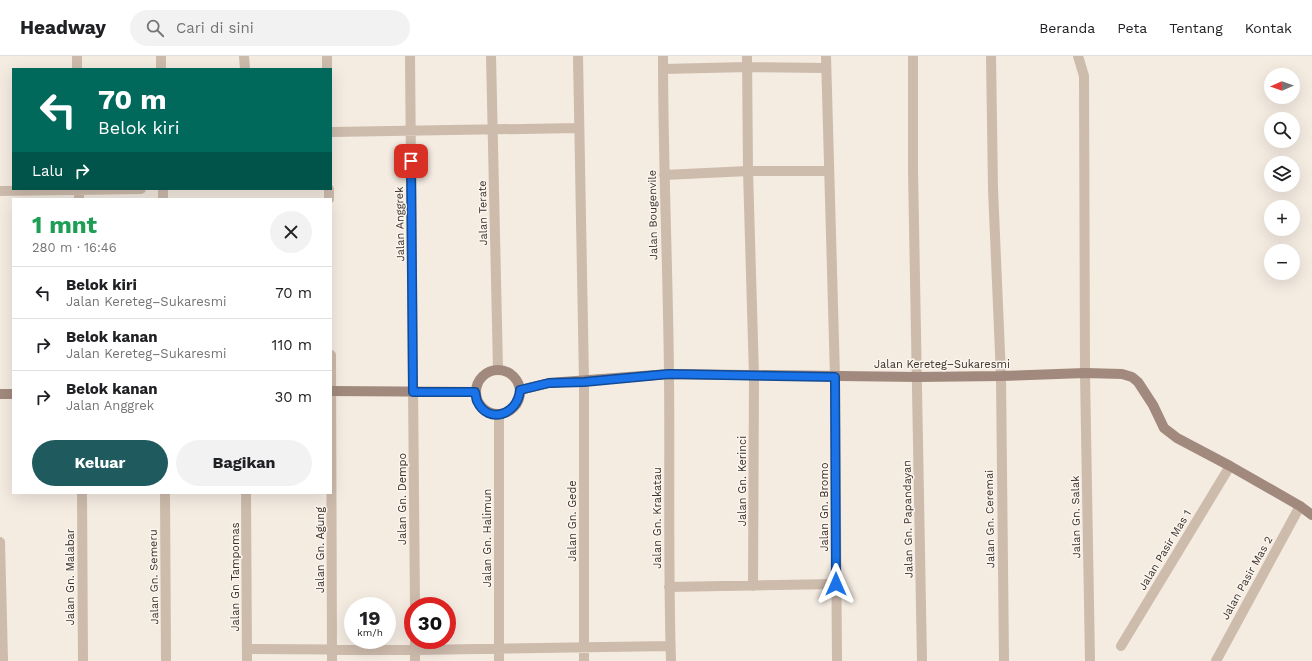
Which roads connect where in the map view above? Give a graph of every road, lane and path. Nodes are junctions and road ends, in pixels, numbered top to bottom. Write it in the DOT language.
graph roads {
  1 [pos="77,56"];
  2 [pos="161,56"];
  3 [pos="244,56"];
  4 [pos="327,56"];
  5 [pos="410,56"];
  6 [pos="491,56"];
  7 [pos="578,56"];
  8 [pos="663,56"];
  9 [pos="747,56"];
  10 [pos="826,56"];
  11 [pos="913,56"];
  12 [pos="992,56"];
  13 [pos="1078,56"];
  14 [pos="748,67"];
  15 [pos="78,68"];
  16 [pos="162,68"];
  17 [pos="245,68"];
  18 [pos="327,68"];
  19 [pos="826,68"];
  20 [pos="663,69"];
  21 [pos="579,128"];
  22 [pos="493,129"];
  23 [pos="410,131"];
  24 [pos="332,132"];
  25 [pos="748,171"];
  26 [pos="828,172"];
  27 [pos="664,175"];
  28 [pos="126,190"];
  29 [pos="0,191"];
  30 [pos="79,193"];
  31 [pos="498,369"];
  32 [pos="1085,373"];
  33 [pos="669,374"];
  34 [pos="754,376"];
  35 [pos="1001,376"];
  36 [pos="835,377"];
  37 [pos="918,377"];
  38 [pos="584,382"];
  39 [pos="520,390"];
  40 [pos="332,391"];
  41 [pos="413,392"];
  42 [pos="475,392"];
  43 [pos="0,394"];
  44 [pos="12,394"];
  45 [pos="499,415"];
  46 [pos="1230,466"];
  47 [pos="82,494"];
  48 [pos="165,494"];
  49 [pos="246,494"];
  50 [pos="331,494"];
  51 [pos="1300,506"];
  52 [pos="1312,515"];
  53 [pos="0,542"];
  54 [pos="836,584"];
  55 [pos="753,586"];
  56 [pos="669,587"];
  57 [pos="415,597"];
  58 [pos="404,646"];
  59 [pos="456,646"];
  60 [pos="670,646"];
  61 [pos="1121,646"];
  62 [pos="584,647"];
  63 [pos="499,648"];
  64 [pos="247,649"];
  65 [pos="415,649"];
  66 [pos="332,650"];
  67 [pos="3,661"];
  68 [pos="83,661"];
  69 [pos="166,661"];
  70 [pos="247,661"];
  71 [pos="332,661"];
  72 [pos="415,661"];
  73 [pos="499,661"];
  74 [pos="584,661"];
  75 [pos="671,661"];
  76 [pos="837,661"];
  77 [pos="922,661"];
  78 [pos="1004,661"];
  79 [pos="1090,661"];
  80 [pos="1216,661"];
  1 -- 15 [label="street"];
  2 -- 16 [label="street"];
  3 -- 17 [label="street"];
  4 -- 18 [label="street"];
  5 -- 23 [label="street, Jalan Anggrek"];
  6 -- 22 [label="street, Jalan Terate"];
  7 -- 21 [label="street, Jalan Gn. Gede"];
  8 -- 20 [label="street, Jalan Bougenvile"];
  9 -- 14 [label="street, Jalan Gn. Kerinci"];
  10 -- 19 [label="street, Jalan Gn. Bromo"];
  11 -- 37 [label="street, Jalan Gn. Papandayan"];
  12 -- 35 [label="street, Jalan Gn. Ceremai"];
  13 -- 32 [label="street, Jalan Gn. Salak"];
  14 -- 19 [label="street"];
  14 -- 20 [label="street"];
  14 -- 25 [label="street, Jalan Gn. Kerinci"];
  19 -- 26 [label="street, Jalan Gn. Bromo"];
  20 -- 27 [label="street, Jalan Bougenvile"];
  21 -- 22 [label="street"];
  21 -- 38 [label="street, Jalan Gn. Gede"];
  22 -- 23 [label="street"];
  22 -- 31 [label="street, Jalan Terate"];
  23 -- 24 [label="street"];
  23 -- 41 [label="street, Jalan Anggrek"];
  25 -- 26 [label="street"];
  25 -- 27 [label="street"];
  25 -- 34 [label="street, Jalan Gn. Kerinci"];
  26 -- 36 [label="street, Jalan Gn. Bromo"];
  27 -- 33 [label="street, Jalan Bougenvile"];
  28 -- 30 [label="street"];
  29 -- 30 [label="street"];
  31 -- 39 [label="street"];
  31 -- 42 [label="street"];
  32 -- 35 [label="street, Jalan Kereteg–Sukaresmi"];
  32 -- 46 [label="street, Jalan Kereteg–Sukaresmi"];
  32 -- 79 [label="street, Jalan Gn. Salak"];
  33 -- 34 [label="street, Jalan Kereteg–Sukaresmi"];
  33 -- 38 [label="street, Jalan Kereteg–Sukaresmi"];
  33 -- 56 [label="street, Jalan Gn. Krakatau"];
  34 -- 36 [label="street, Jalan Kereteg–Sukaresmi"];
  34 -- 55 [label="street, Jalan Gn. Kerinci"];
  35 -- 37 [label="street, Jalan Kereteg–Sukaresmi"];
  35 -- 78 [label="street, Jalan Gn. Ceremai"];
  36 -- 37 [label="street, Jalan Kereteg–Sukaresmi"];
  36 -- 54 [label="street, Jalan Gn. Bromo"];
  37 -- 77 [label="street, Jalan Gn. Papandayan"];
  38 -- 39 [label="street, Jalan Kereteg–Sukaresmi"];
  38 -- 62 [label="street, Jalan Gn. Gede"];
  39 -- 45 [label="street"];
  40 -- 41 [label="street"];
  41 -- 42 [label="street"];
  41 -- 57 [label="street, Jalan Gn. Dempo"];
  42 -- 45 [label="street"];
  43 -- 44 [label="street"];
  45 -- 63 [label="street, Jalan Gn. Halimun"];
  46 -- 51 [label="street, Jalan Kereteg–Sukaresmi"];
  46 -- 61 [label="street, Jalan Pasir Mas 1"];
  47 -- 68 [label="street, Jalan Gn. Malabar"];
  48 -- 69 [label="street, Jalan Gn. Semeru"];
  49 -- 64 [label="street, Jalan Gn Tampomas"];
  50 -- 66 [label="street, Jalan Gn. Agung"];
  51 -- 52 [label="street, Jalan Kereteg–Sukaresmi"];
  51 -- 80 [label="street, Jalan Pasir Mas 2"];
  53 -- 67 [label="street"];
  54 -- 55 [label="street"];
  54 -- 76 [label="street, Jalan Gn. Bromo"];
  55 -- 56 [label="street"];
  56 -- 60 [label="street, Jalan Gn. Krakatau"];
  58 -- 66 [label="street"];
  59 -- 63 [label="street"];
  60 -- 62 [label="street"];
  60 -- 75 [label="street, Jalan Gn. Krakatau"];
  62 -- 63 [label="street"];
  62 -- 74 [label="street, Jalan Gn. Gede"];
  63 -- 73 [label="street, Jalan Gn. Halimun"];
  64 -- 66 [label="street"];
  64 -- 70 [label="street, Jalan Gn Tampomas"];
  65 -- 72 [label="street"];
  66 -- 71 [label="street, Jalan Gn. Agung"];
}
